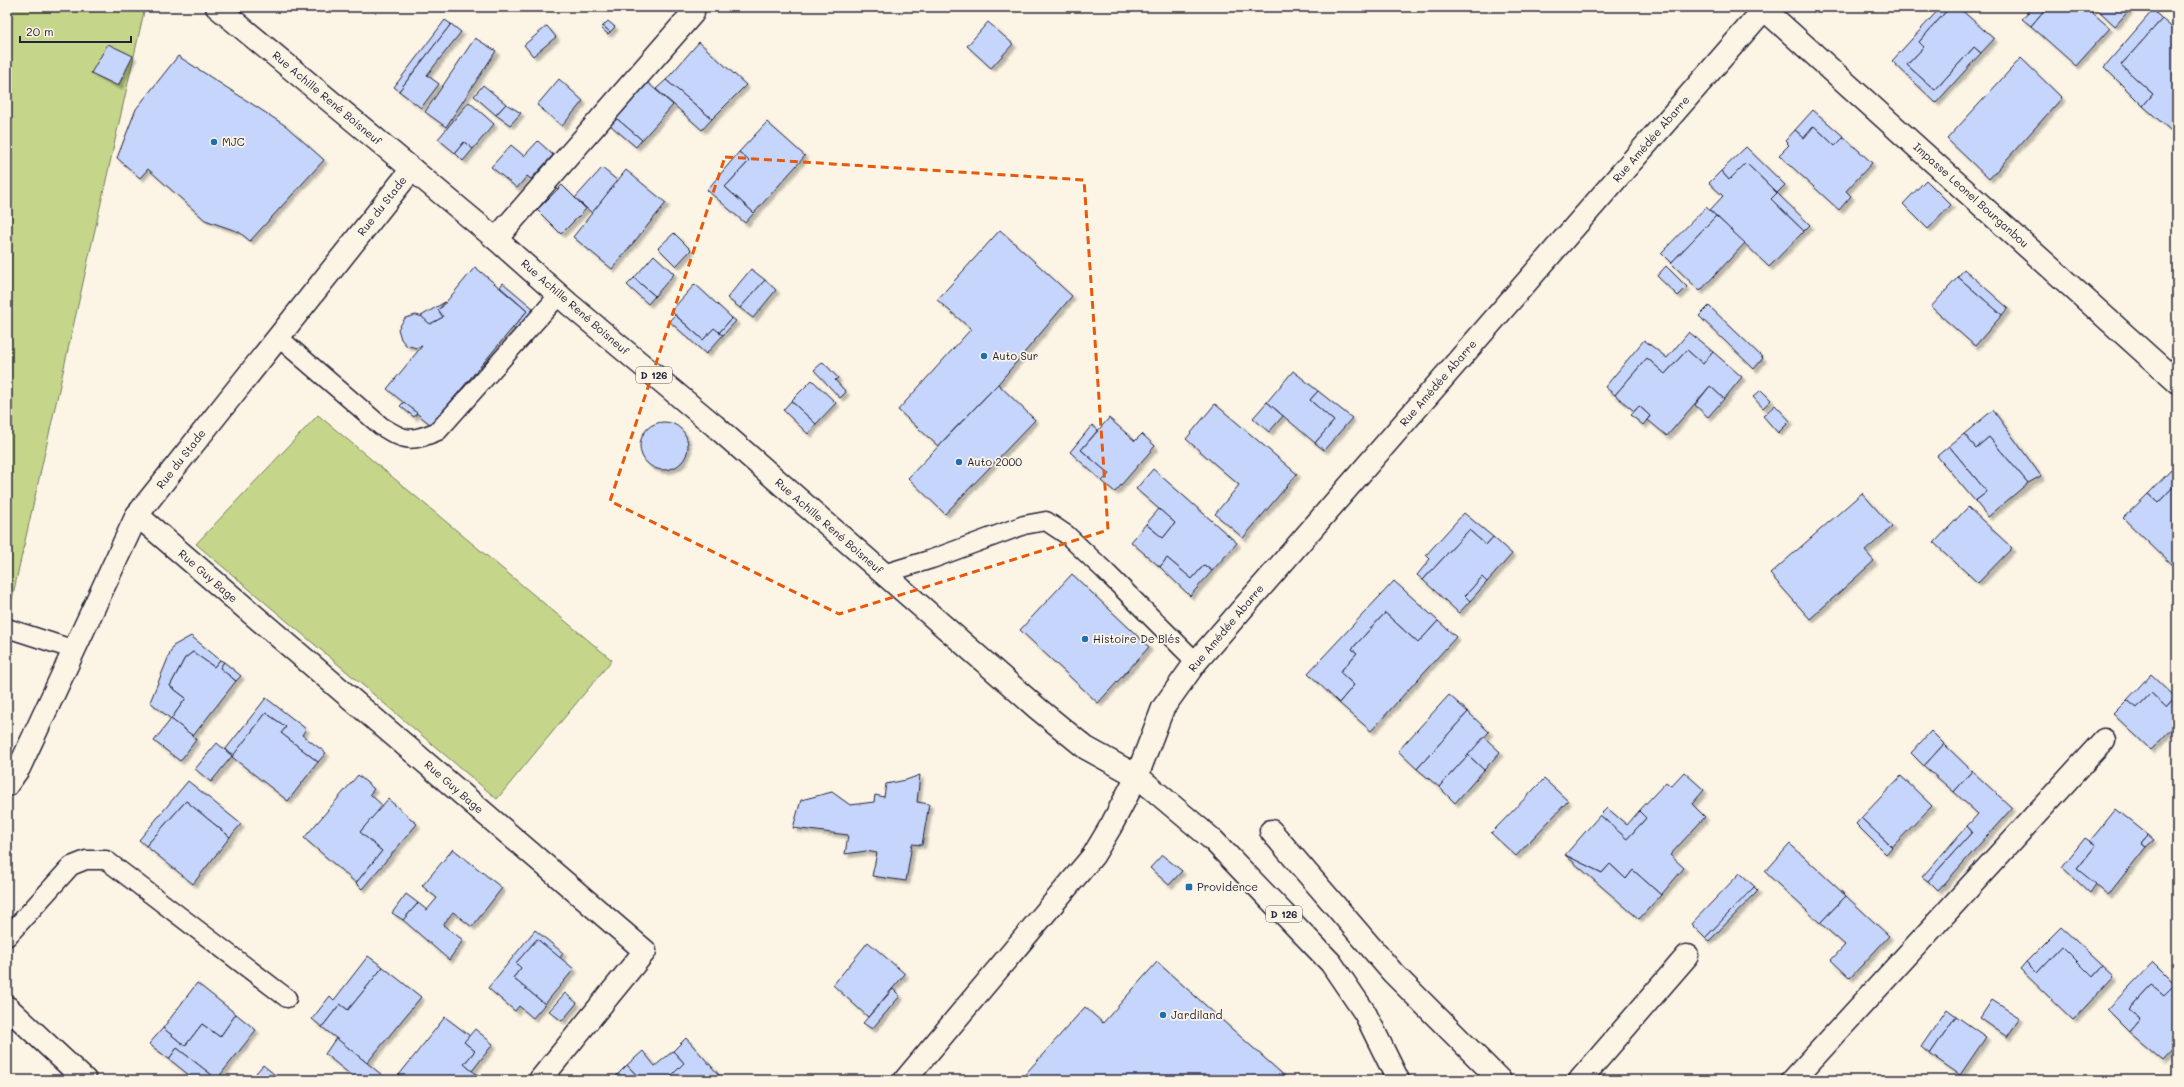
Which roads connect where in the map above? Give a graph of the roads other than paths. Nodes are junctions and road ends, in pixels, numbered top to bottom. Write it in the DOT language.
graph roads {
  1 [pos="1765,8"];
  2 [pos="223,9"];
  3 [pos="693,13"];
  4 [pos="412,169"];
  5 [pos="496,239"];
  6 [pos="559,295"];
  7 [pos="278,337"];
  8 [pos="2177,382"];
  9 [pos="138,515"];
  10 [pos="883,574"];
  11 [pos="7,628"];
  12 [pos="74,650"];
  13 [pos="1196,662"];
  14 [pos="2104,740"];
  15 [pos="1136,776"];
  16 [pos="7,785"];
  17 [pos="1271,831"];
  18 [pos="7,937"];
  19 [pos="1687,956"];
  20 [pos="287,998"];
  21 [pos="7,1007"];
  22 [pos="86,1080"];
  23 [pos="540,1080"];
  24 [pos="905,1080"];
  25 [pos="1398,1080"];
  26 [pos="1500,1080"];
  27 [pos="1580,1080"];
  28 [pos="1793,1080"];
  1 -- 8 [label="street, Impasse Leonel Bourganbou"];
  1 -- 13 [label="street, Rue Amédée Abarre"];
  2 -- 4 [label="street, Rue Achille René Boisneuf / D 126"];
  3 -- 5 [label="street"];
  4 -- 5 [label="street, Rue Achille René Boisneuf / D 126"];
  4 -- 7 [label="street, Rue du Stade"];
  5 -- 6 [label="street, Rue Achille René Boisneuf / D 126"];
  6 -- 7 [label="lane"];
  6 -- 10 [label="street, Rue Achille René Boisneuf / D 126"];
  7 -- 9 [label="street, Rue du Stade"];
  9 -- 12 [label="street, Rue du Stade"];
  9 -- 23 [label="street, Rue Guy Bage"];
  10 -- 13 [label="lane"];
  10 -- 15 [label="street, Rue Achille René Boisneuf / D 126"];
  11 -- 12 [label="lane"];
  12 -- 16 [label="street, Rue du Stade"];
  13 -- 15 [label="street, Rue Amédée Abarre"];
  14 -- 28 [label="street"];
  15 -- 24 [label="street, Rue Amédée Abarre"];
  15 -- 25 [label="street, Rue Achille René Boisneuf / D 126"];
  17 -- 26 [label="street"];
  18 -- 20 [label="lane"];
  19 -- 27 [label="street"];
  21 -- 22 [label="street"];
}
